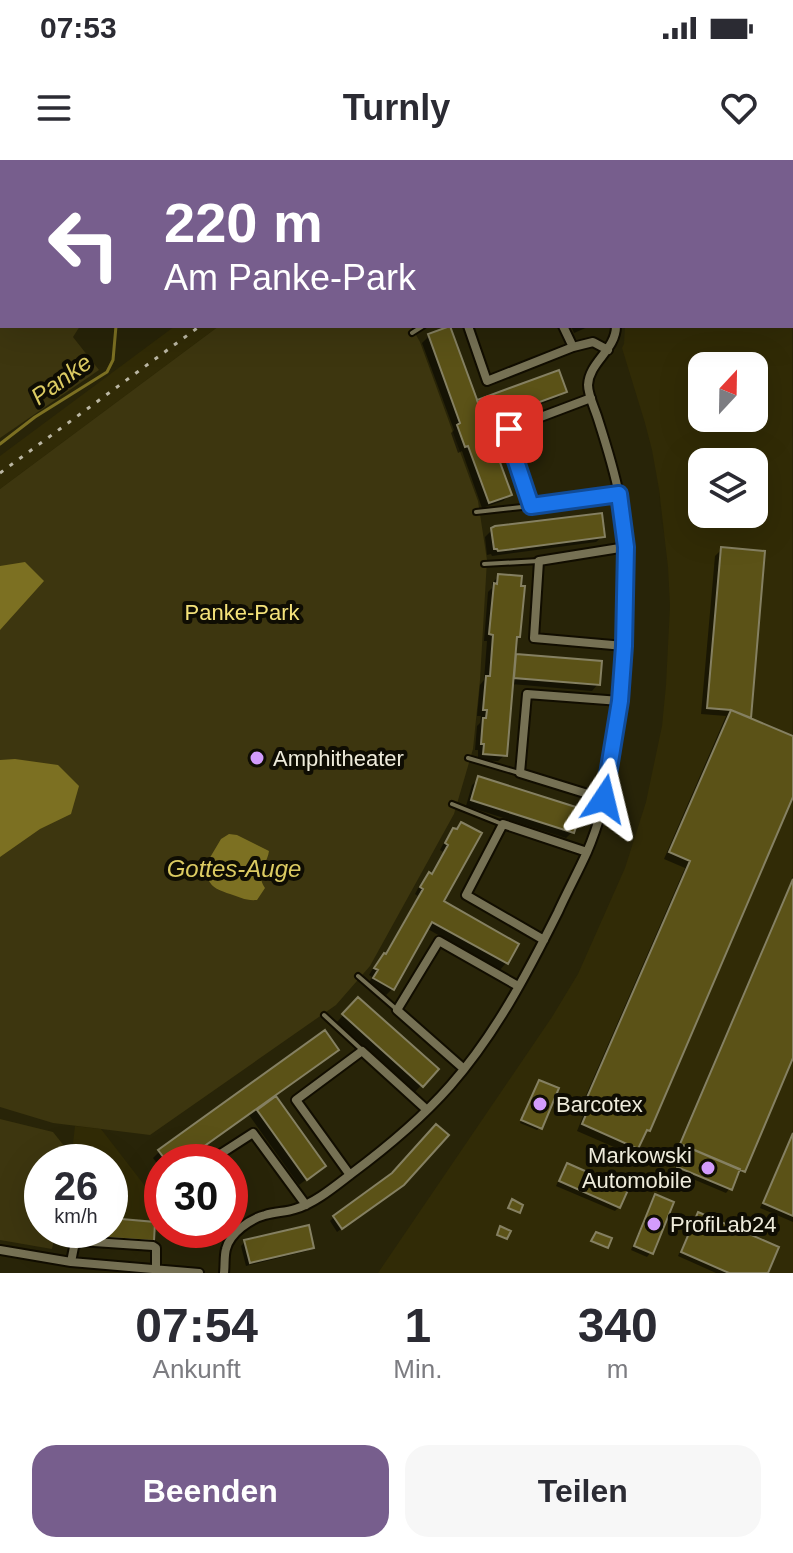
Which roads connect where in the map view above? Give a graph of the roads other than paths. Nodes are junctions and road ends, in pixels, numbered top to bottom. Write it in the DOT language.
graph roads {
  1 [pos="420,328"];
  2 [pos="469,328"];
  3 [pos="564,328"];
  4 [pos="616,328"];
  5 [pos="412,333"];
  6 [pos="573,347"];
  7 [pos="608,350"];
  8 [pos="591,398"];
  9 [pos="619,494"];
  10 [pos="531,506"];
  11 [pos="476,512"];
  12 [pos="626,547"];
  13 [pos="539,561"];
  14 [pos="484,564"];
  15 [pos="624,646"];
  16 [pos="620,701"];
  17 [pos="468,758"];
  18 [pos="520,773"];
  19 [pos="604,799"];
  20 [pos="452,804"];
  21 [pos="503,824"];
  22 [pos="587,852"];
  23 [pos="544,940"];
  24 [pos="358,976"];
  25 [pos="518,986"];
  26 [pos="397,1010"];
  27 [pos="324,1015"];
  28 [pos="362,1051"];
  29 [pos="464,1069"];
  30 [pos="427,1110"];
  31 [pos="236,1144"];
  32 [pos="350,1175"];
  33 [pos="306,1205"];
  34 [pos="248,1223"];
  35 [pos="226,1248"];
  36 [pos="0,1250"];
  37 [pos="71,1262"];
  38 [pos="156,1270"];
  39 [pos="199,1273"];
  40 [pos="224,1273"];
  1 -- 5 [label="lane"];
  2 -- 6 [label="street"];
  3 -- 6 [label="street"];
  4 -- 7 [label="street"];
  6 -- 7 [label="street"];
  7 -- 8 [label="street"];
  8 -- 9 [label="street"];
  8 -- 10 [label="street"];
  9 -- 10 [label="street"];
  9 -- 12 [label="street"];
  10 -- 11 [label="lane"];
  12 -- 13 [label="street"];
  12 -- 15 [label="street"];
  13 -- 14 [label="lane"];
  13 -- 15 [label="street"];
  15 -- 16 [label="street"];
  16 -- 18 [label="street"];
  16 -- 19 [label="street"];
  17 -- 18 [label="lane"];
  18 -- 19 [label="street"];
  19 -- 22 [label="street"];
  20 -- 21 [label="lane"];
  21 -- 22 [label="street"];
  21 -- 23 [label="street"];
  22 -- 23 [label="street"];
  23 -- 25 [label="street"];
  24 -- 26 [label="lane"];
  25 -- 26 [label="street"];
  25 -- 29 [label="street"];
  26 -- 29 [label="street"];
  27 -- 28 [label="lane"];
  28 -- 30 [label="street"];
  28 -- 32 [label="street"];
  29 -- 30 [label="street"];
  30 -- 32 [label="street"];
  31 -- 33 [label="street"];
  32 -- 33 [label="street"];
  33 -- 34 [label="street"];
  35 -- 40 [label="street"];
  36 -- 37 [label="street"];
  37 -- 38 [label="street"];
  37 -- 38 [label="street"];
  38 -- 39 [label="street"];
}
